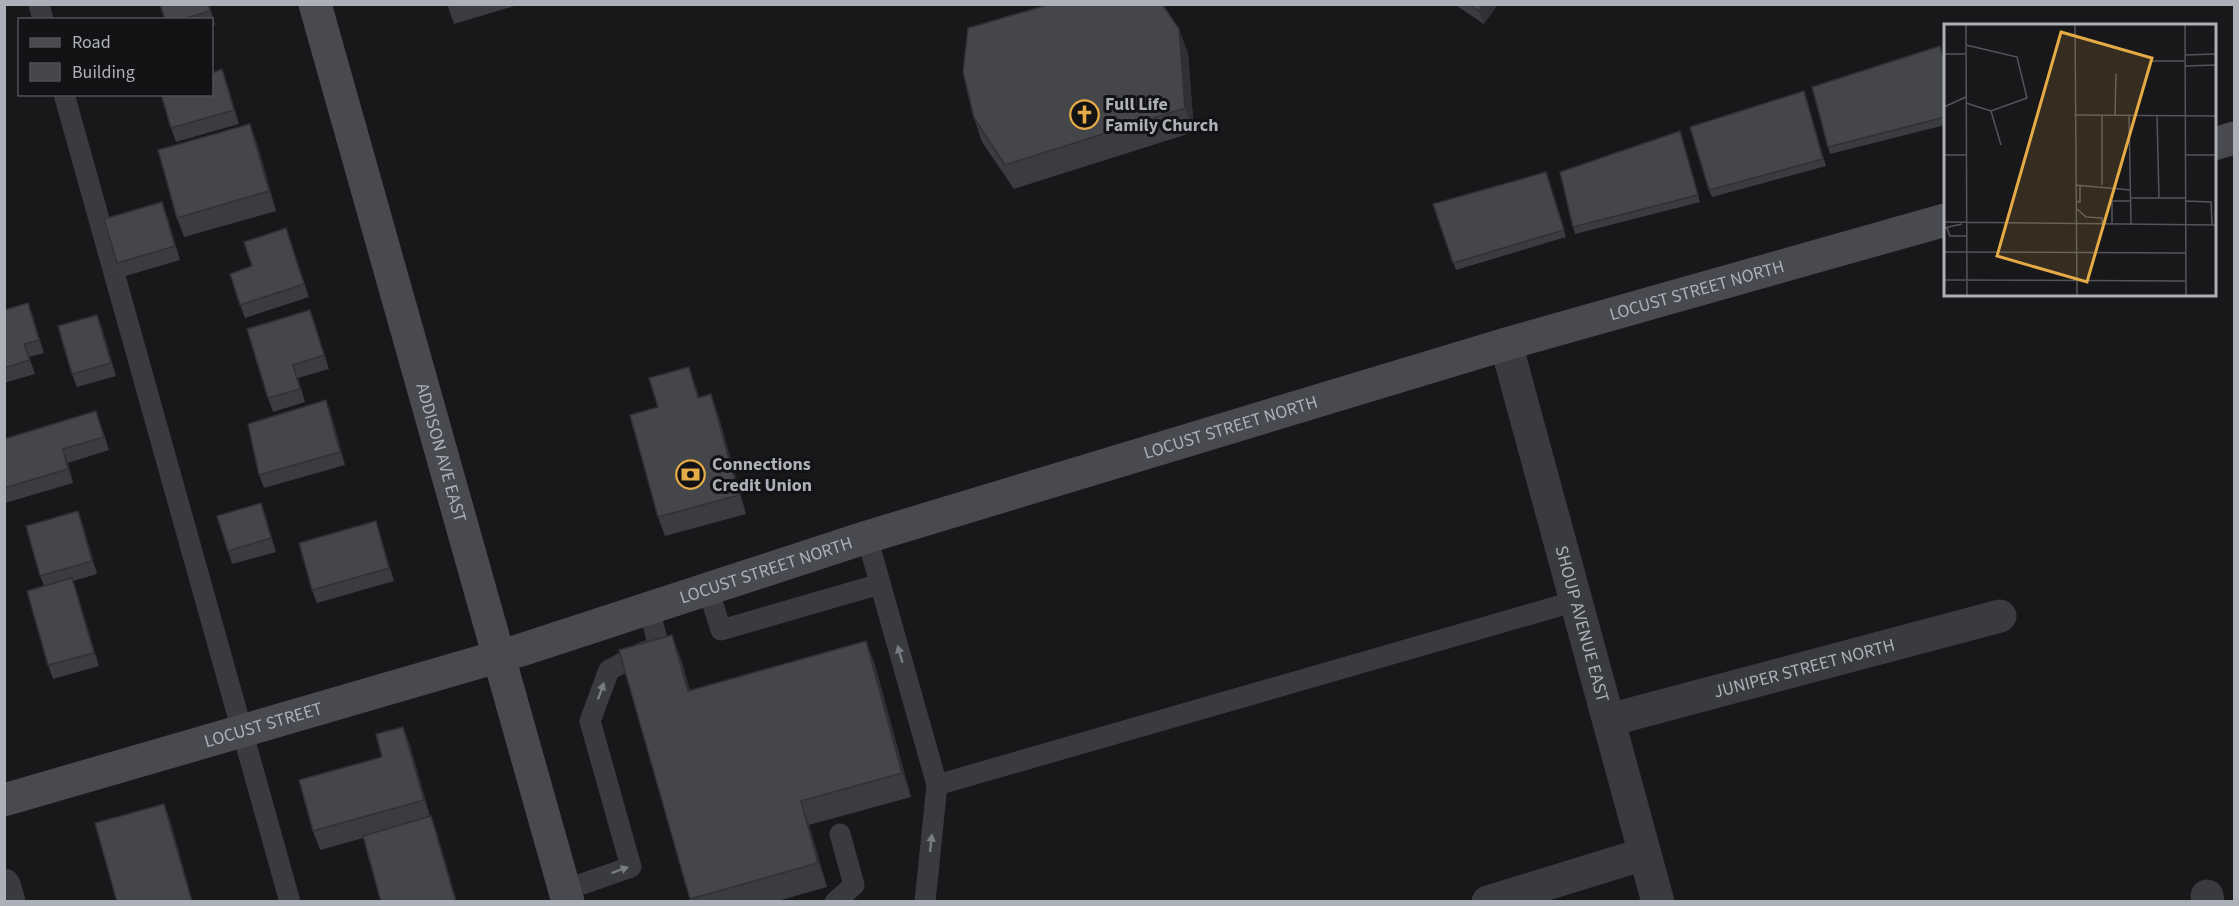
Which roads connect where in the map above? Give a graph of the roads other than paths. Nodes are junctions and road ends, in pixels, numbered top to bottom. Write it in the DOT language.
graph roads {
  1 [pos="315,4"];
  2 [pos="65,96"];
  3 [pos="2235,138"];
  4 [pos="2215,144"];
  5 [pos="1944,220"];
  6 [pos="1506,344"];
  7 [pos="867,537"];
  8 [pos="880,584"];
  9 [pos="708,589"];
  10 [pos="1576,601"];
  11 [pos="649,609"];
  12 [pos="2000,616"];
  13 [pos="510,653"];
  14 [pos="1609,720"];
  15 [pos="243,731"];
  16 [pos="937,785"];
  17 [pos="4,800"];
  18 [pos="840,834"];
  19 [pos="1644,854"];
  20 [pos="4,885"];
  21 [pos="567,896"];
  22 [pos="9,902"];
  23 [pos="290,902"];
  24 [pos="835,902"];
  25 [pos="925,902"];
  26 [pos="1488,902"];
  27 [pos="1658,902"];
  1 -- 13 [label="street, ADDISON AVE EAST"];
  2 -- 15 [label="lane"];
  3 -- 4 [label="street"];
  5 -- 6 [label="street, LOCUST STREET NORTH"];
  6 -- 7 [label="street, LOCUST STREET NORTH"];
  6 -- 10 [label="street, SHOUP AVENUE EAST"];
  7 -- 8 [label="lane"];
  7 -- 9 [label="street, LOCUST STREET NORTH"];
  8 -- 9 [label="lane"];
  16 -- 8 [label="lane, one-way"];
  9 -- 11 [label="street, LOCUST STREET NORTH"];
  10 -- 14 [label="street, SHOUP AVENUE EAST"];
  10 -- 16 [label="lane"];
  11 -- 13 [label="street, LOCUST STREET NORTH"];
  21 -- 11 [label="lane, one-way"];
  12 -- 14 [label="street, JUNIPER STREET NORTH"];
  13 -- 15 [label="street, LOCUST STREET"];
  13 -- 21 [label="street, ADDISON AVE EAST"];
  14 -- 19 [label="street, SHOUP AVENUE EAST"];
  15 -- 17 [label="street, LOCUST STREET"];
  15 -- 23 [label="lane"];
  25 -- 16 [label="lane, one-way"];
  18 -- 24 [label="lane"];
  19 -- 26 [label="street"];
  19 -- 27 [label="street, SHOUP AVENUE EAST"];
  20 -- 22 [label="street"];
}
